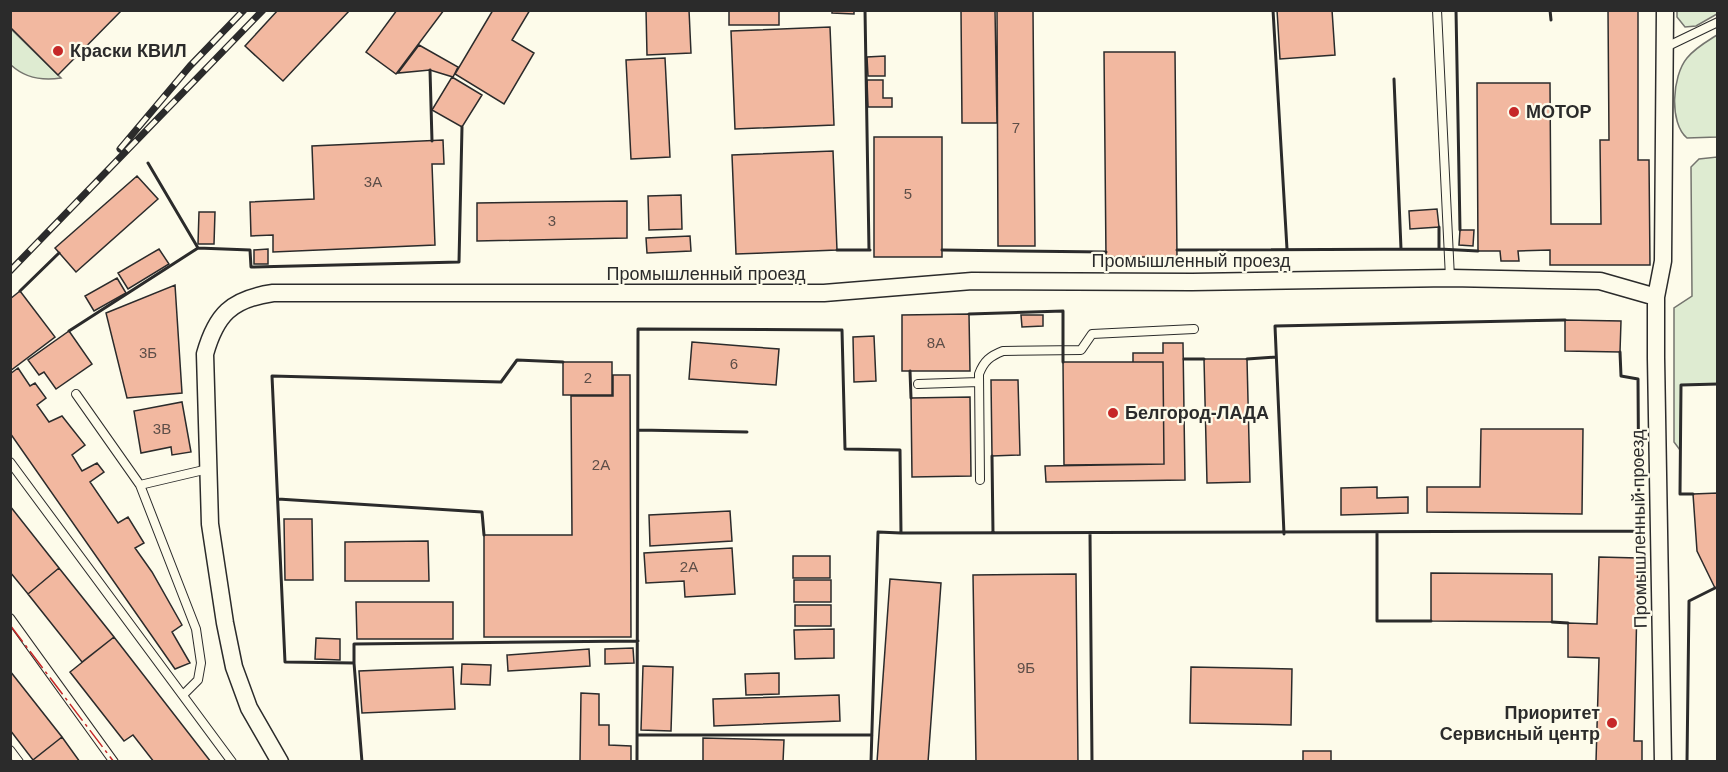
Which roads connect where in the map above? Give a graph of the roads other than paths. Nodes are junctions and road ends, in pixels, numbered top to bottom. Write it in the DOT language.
graph roads {
  1 [pos="1437,10"];
  2 [pos="1665,10"];
  3 [pos="1718,22"];
  4 [pos="1664,48"];
  5 [pos="1450,278"];
  6 [pos="1656,297"];
  7 [pos="1194,328"];
  8 [pos="979,382"];
  9 [pos="918,384"];
  10 [pos="76,394"];
  11 [pos="10,462"];
  12 [pos="208,469"];
  13 [pos="980,480"];
  14 [pos="140,485"];
  15 [pos="10,618"];
  16 [pos="184,694"];
  17 [pos="10,750"];
  18 [pos="20,762"];
  19 [pos="114,762"];
  20 [pos="232,762"];
  21 [pos="280,762"];
  22 [pos="1663,762"];
  1 -- 5 [label="lane"];
  2 -- 4 [label="street, Промышленный проезд"];
  3 -- 4 [label="lane"];
  4 -- 6 [label="street, Промышленный проезд"];
  5 -- 6 [label="street, Промышленный проезд"];
  5 -- 12 [label="street, Промышленный проезд"];
  6 -- 22 [label="street, Промышленный проезд"];
  7 -- 8 [label="lane"];
  8 -- 9 [label="lane"];
  8 -- 13 [label="lane"];
  10 -- 14 [label="lane"];
  11 -- 16 [label="lane"];
  12 -- 14 [label="lane"];
  12 -- 21 [label="street, Промышленный проезд"];
  14 -- 16 [label="lane"];
  15 -- 19 [label="lane"];
  16 -- 20 [label="lane"];
  17 -- 18 [label="lane"];
}
